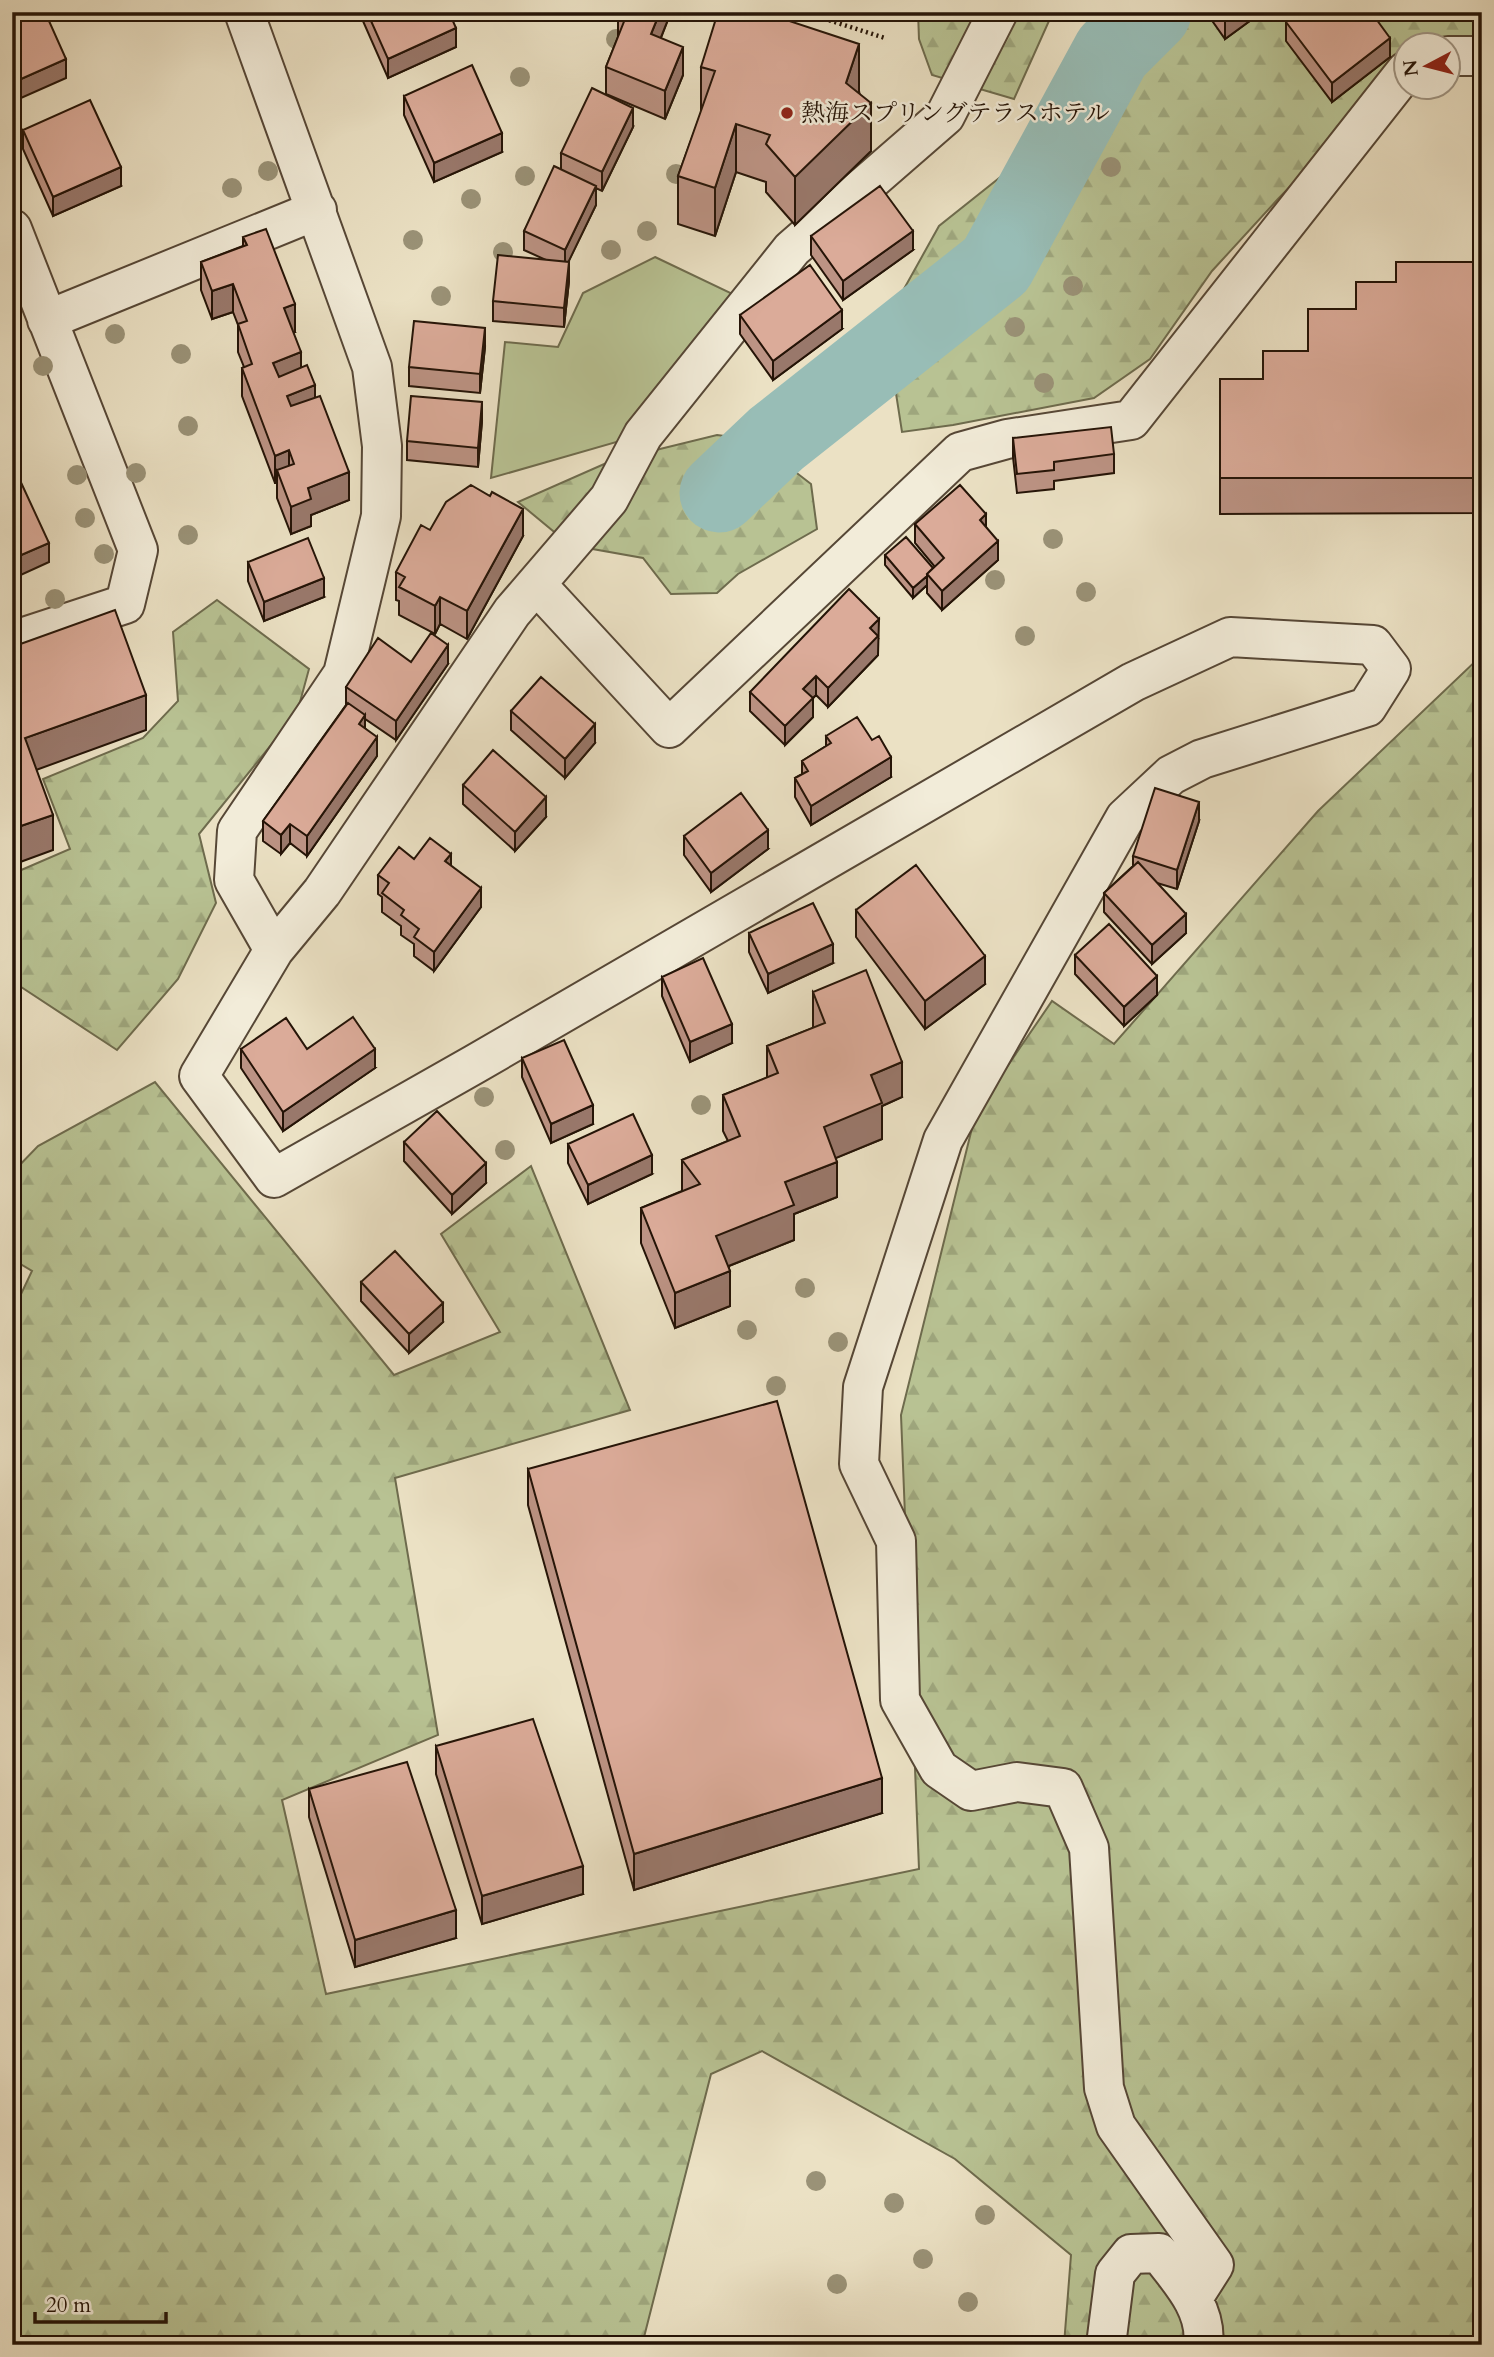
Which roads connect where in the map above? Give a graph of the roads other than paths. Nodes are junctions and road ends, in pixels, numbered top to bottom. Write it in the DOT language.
graph roads {
  1 [pos="244,12"];
  2 [pos="998,12"];
  3 [pos="1392,89"];
  4 [pos="317,210"];
  5 [pos="12,229"];
  6 [pos="47,320"];
  7 [pos="536,584"];
  8 [pos="12,641"];
  9 [pos="274,950"];
  10 [pos="1193,2298"];
  11 [pos="1105,2345"];
  12 [pos="1203,2345"];
  1 -- 4 [label="street"];
  2 -- 7 [label="street"];
  3 -- 7 [label="street"];
  4 -- 6 [label="street"];
  4 -- 9 [label="street"];
  5 -- 6 [label="street"];
  6 -- 8 [label="street"];
  7 -- 9 [label="street"];
  9 -- 10 [label="street"];
  10 -- 11 [label="street"];
  10 -- 12 [label="street"];
}
